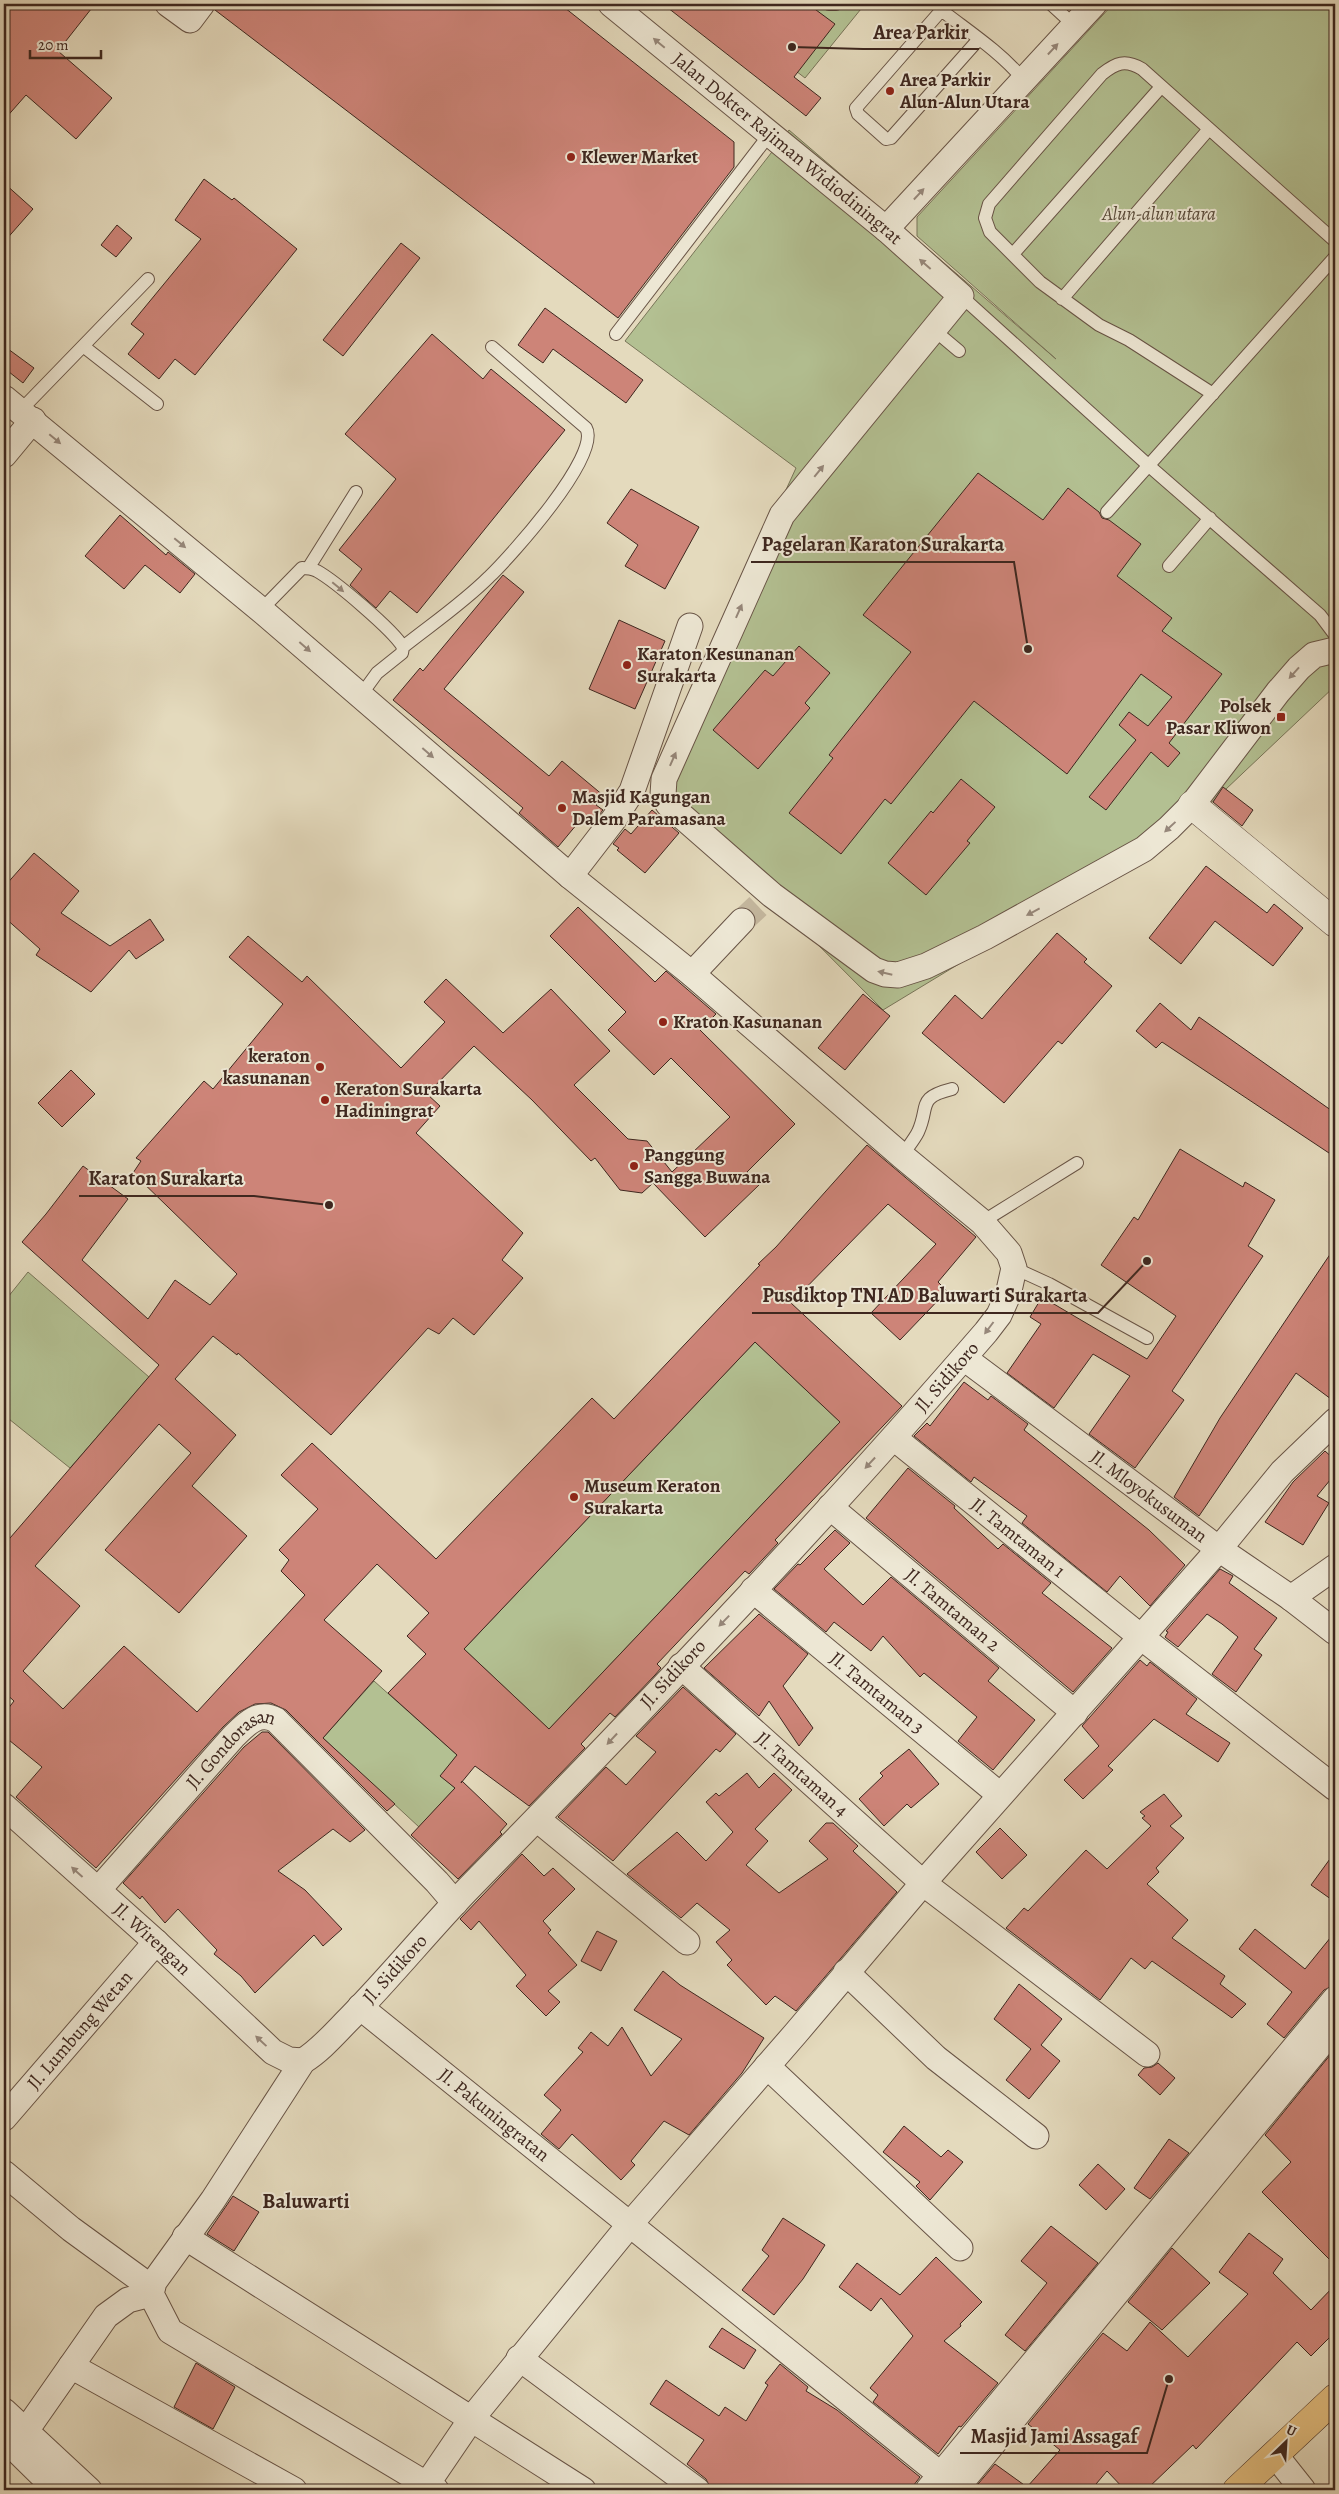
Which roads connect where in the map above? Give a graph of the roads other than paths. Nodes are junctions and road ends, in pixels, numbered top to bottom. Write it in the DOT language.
graph roads {
  1 [pos="168,4"];
  2 [pos="202,4"];
  3 [pos="611,4"];
  4 [pos="829,4"];
  5 [pos="836,4"];
  6 [pos="1051,4"];
  7 [pos="1094,4"];
  8 [pos="1075,26"];
  9 [pos="979,39"];
  10 [pos="1026,78"];
  11 [pos="1161,87"];
  12 [pos="1210,129"];
  13 [pos="769,135"];
  14 [pos="886,229"];
  15 [pos="1335,241"];
  16 [pos="1013,254"];
  17 [pos="1335,257"];
  18 [pos="148,279"];
  19 [pos="961,296"];
  20 [pos="1062,299"];
  21 [pos="934,330"];
  22 [pos="616,334"];
  23 [pos="83,346"];
  24 [pos="492,347"];
  25 [pos="959,350"];
  26 [pos="1213,394"];
  27 [pos="157,404"];
  28 [pos="19,410"];
  29 [pos="4,455"];
  30 [pos="1148,465"];
  31 [pos="356,492"];
  32 [pos="1107,512"];
  33 [pos="1210,518"];
  34 [pos="1169,566"];
  35 [pos="309,568"];
  36 [pos="261,610"];
  37 [pos="690,626"];
  38 [pos="1335,635"];
  39 [pos="403,647"];
  40 [pos="1335,650"];
  41 [pos="361,695"];
  42 [pos="1192,805"];
  43 [pos="570,876"];
  44 [pos="757,907"];
  45 [pos="1335,924"];
  46 [pos="692,974"];
  47 [pos="952,1089"];
  48 [pos="902,1156"];
  49 [pos="1077,1162"];
  50 [pos="982,1222"];
  51 [pos="1014,1268"];
  52 [pos="1147,1338"];
  53 [pos="964,1358"];
  54 [pos="1335,1421"];
  55 [pos="894,1438"];
  56 [pos="830,1507"];
  57 [pos="1219,1548"];
  58 [pos="1335,1567"];
  59 [pos="753,1590"];
  60 [pos="1291,1598"];
  61 [pos="1335,1632"];
  62 [pos="1141,1637"];
  63 [pos="681,1666"];
  64 [pos="1075,1712"];
  65 [pos="1335,1788"];
  66 [pos="1000,1795"];
  67 [pos="4,1806"];
  68 [pos="537,1819"];
  69 [pos="923,1883"];
  70 [pos="98,1890"];
  71 [pos="455,1903"];
  72 [pos="156,1942"];
  73 [pos="687,1942"];
  74 [pos="846,1972"];
  75 [pos="1335,1999"];
  76 [pos="360,2007"];
  77 [pos="1335,2027"];
  78 [pos="1147,2054"];
  79 [pos="303,2061"];
  80 [pos="767,2066"];
  81 [pos="4,2118"];
  82 [pos="1036,2136"];
  83 [pos="4,2173"];
  84 [pos="630,2223"];
  85 [pos="185,2237"];
  86 [pos="960,2248"];
  87 [pos="151,2291"];
  88 [pos="519,2358"];
  89 [pos="71,2366"];
  90 [pos="1335,2398"];
  91 [pos="4,2411"];
  92 [pos="472,2418"];
  93 [pos="14,2435"];
  94 [pos="1276,2456"];
  95 [pos="942,2485"];
  96 [pos="429,2488"];
  97 [pos="57,2490"];
  98 [pos="89,2490"];
  99 [pos="294,2490"];
  100 [pos="584,2490"];
  101 [pos="697,2490"];
  102 [pos="1238,2490"];
  103 [pos="1303,2490"];
  1 -- 2 [label="street"];
  13 -- 3 [label="street, Jalan Dokter Rajiman Widiodiningrat, one-way"];
  4 -- 5 [label="lane"];
  6 -- 8 [label="lane"];
  7 -- 8 [label="street"];
  10 -- 8 [label="street, one-way"];
  9 -- 9 [label="lane"];
  9 -- 10 [label="lane"];
  14 -- 10 [label="street, one-way"];
  11 -- 12 [label="lane"];
  11 -- 16 [label="lane"];
  11 -- 16 [label="lane"];
  12 -- 15 [label="lane"];
  12 -- 20 [label="lane"];
  13 -- 14 [label="street, Jalan Dokter Rajiman Widiodiningrat"];
  13 -- 22 [label="lane"];
  19 -- 14 [label="street, Jalan Dokter Rajiman Widiodiningrat, one-way"];
  16 -- 20 [label="lane"];
  17 -- 26 [label="lane"];
  18 -- 23 [label="lane"];
  19 -- 21 [label="street"];
  19 -- 30 [label="lane"];
  20 -- 26 [label="lane"];
  21 -- 25 [label="lane"];
  44 -- 21 [label="street, one-way"];
  23 -- 27 [label="lane"];
  23 -- 28 [label="lane"];
  24 -- 39 [label="lane"];
  26 -- 30 [label="lane"];
  28 -- 29 [label="street"];
  28 -- 36 [label="street, one-way"];
  30 -- 32 [label="lane"];
  30 -- 33 [label="lane"];
  31 -- 35 [label="lane"];
  33 -- 34 [label="lane"];
  33 -- 38 [label="lane"];
  35 -- 36 [label="lane"];
  35 -- 39 [label="lane, one-way"];
  36 -- 41 [label="street, one-way"];
  37 -- 43 [label="street"];
  39 -- 41 [label="lane"];
  40 -- 42 [label="street, one-way"];
  41 -- 43 [label="street, one-way"];
  42 -- 44 [label="street, one-way"];
  42 -- 45 [label="street"];
  43 -- 46 [label="street"];
  44 -- 46 [label="street"];
  46 -- 48 [label="street"];
  47 -- 48 [label="lane"];
  48 -- 50 [label="street"];
  49 -- 50 [label="lane"];
  50 -- 51 [label="street"];
  51 -- 52 [label="lane"];
  51 -- 53 [label="street, Jl. Sidikoro, one-way"];
  53 -- 55 [label="street, Jl. Sidikoro"];
  53 -- 57 [label="street, Jl. Mloyokusuman"];
  54 -- 57 [label="street"];
  55 -- 56 [label="street, Jl. Sidikoro, one-way"];
  55 -- 62 [label="street, Jl. Tamtaman 1"];
  56 -- 59 [label="street, Jl. Sidikoro"];
  56 -- 64 [label="street, Jl. Tamtaman 2"];
  57 -- 60 [label="street, Jl. Mloyokusuman"];
  57 -- 62 [label="street"];
  58 -- 60 [label="street"];
  59 -- 63 [label="street, Jl. Sidikoro, one-way"];
  59 -- 66 [label="street, Jl. Tamtaman 3"];
  60 -- 61 [label="street, Jl. Mloyokusuman"];
  62 -- 64 [label="street"];
  62 -- 65 [label="street, Jl. Tamtaman 1"];
  63 -- 68 [label="street, Jl. Sidikoro, one-way"];
  63 -- 69 [label="street, Jl. Tamtaman 4"];
  64 -- 66 [label="street"];
  66 -- 69 [label="street"];
  70 -- 67 [label="street, Jl. Wirengan, one-way"];
  68 -- 71 [label="street, Jl. Sidikoro"];
  68 -- 73 [label="street"];
  69 -- 74 [label="street"];
  69 -- 78 [label="street, Jl. Tamtaman 4"];
  70 -- 71 [label="street, Jl. Gondorasan"];
  70 -- 72 [label="street, Jl. Wirengan"];
  71 -- 76 [label="street, Jl. Sidikoro"];
  79 -- 72 [label="street, Jl. Wirengan, one-way"];
  72 -- 81 [label="street, Jl. Lumbung Wetan"];
  74 -- 80 [label="street"];
  74 -- 82 [label="street"];
  75 -- 95 [label="street"];
  76 -- 79 [label="street, Jl. Sidikoro"];
  76 -- 84 [label="street, Jl. Pakuningratan"];
  77 -- 95 [label="street"];
  79 -- 85 [label="street, Jl. Sidikoro"];
  80 -- 84 [label="street"];
  80 -- 86 [label="street"];
  83 -- 87 [label="street"];
  84 -- 88 [label="street"];
  84 -- 95 [label="street, Jl. Pakuningratan"];
  85 -- 87 [label="street, Jl. Sidikoro"];
  85 -- 92 [label="street"];
  87 -- 89 [label="street"];
  87 -- 96 [label="street"];
  88 -- 92 [label="street"];
  88 -- 101 [label="street"];
  89 -- 93 [label="street"];
  89 -- 99 [label="street"];
  90 -- 94 [label="main road"];
  91 -- 93 [label="street"];
  92 -- 96 [label="street"];
  92 -- 100 [label="street"];
  93 -- 97 [label="street"];
  93 -- 98 [label="street"];
  94 -- 102 [label="main road"];
  94 -- 103 [label="street"];
}
